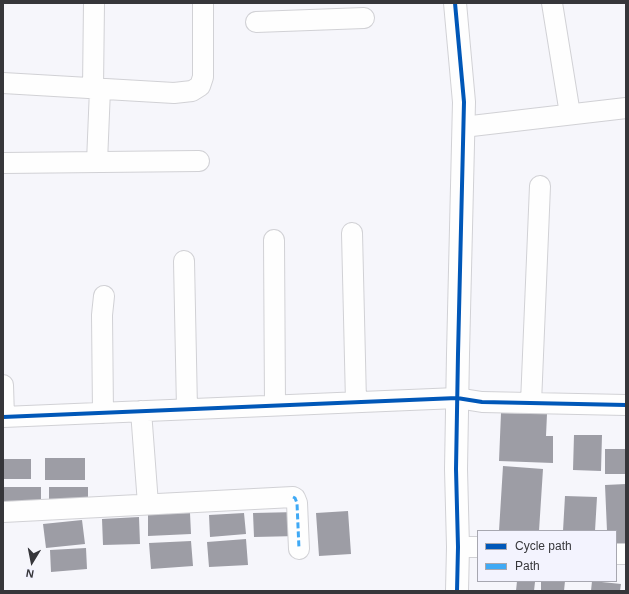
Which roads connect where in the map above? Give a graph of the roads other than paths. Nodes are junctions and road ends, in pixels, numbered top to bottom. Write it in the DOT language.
graph roads {
  1 [pos="94,3"];
  2 [pos="203,3"];
  3 [pos="455,3"];
  4 [pos="552,3"];
  5 [pos="301,12"];
  6 [pos="364,18"];
  7 [pos="256,22"];
  8 [pos="3,83"];
  9 [pos="96,88"];
  10 [pos="626,108"];
  11 [pos="570,114"];
  12 [pos="463,127"];
  13 [pos="199,161"];
  14 [pos="3,162"];
  15 [pos="97,162"];
  16 [pos="540,186"];
  17 [pos="352,233"];
  18 [pos="274,240"];
  19 [pos="184,261"];
  20 [pos="104,296"];
  21 [pos="3,385"];
  22 [pos="457,398"];
  23 [pos="356,402"];
  24 [pos="531,403"];
  25 [pos="275,405"];
  26 [pos="626,405"];
  27 [pos="187,409"];
  28 [pos="141,411"];
  29 [pos="102,413"];
  30 [pos="4,417"];
  31 [pos="148,504"];
  32 [pos="3,512"];
  33 [pos="468,547"];
  34 [pos="299,550"];
  35 [pos="457,591"];
  1 -- 9 [label="street"];
  2 -- 9 [label="street"];
  3 -- 12 [label="street"];
  4 -- 11 [label="street"];
  5 -- 6 [label="street"];
  5 -- 7 [label="street"];
  8 -- 9 [label="street"];
  9 -- 15 [label="street"];
  10 -- 11 [label="street"];
  11 -- 12 [label="street"];
  12 -- 22 [label="street"];
  13 -- 15 [label="street"];
  14 -- 15 [label="street"];
  16 -- 24 [label="street"];
  17 -- 23 [label="street"];
  18 -- 25 [label="street"];
  19 -- 27 [label="street"];
  20 -- 29 [label="street"];
  21 -- 30 [label="street"];
  22 -- 23 [label="street"];
  22 -- 24 [label="street"];
  22 -- 33 [label="street"];
  23 -- 25 [label="street"];
  24 -- 26 [label="street"];
  25 -- 27 [label="street"];
  27 -- 28 [label="street"];
  28 -- 29 [label="street"];
  28 -- 31 [label="street"];
  29 -- 30 [label="street"];
  31 -- 32 [label="street"];
  31 -- 34 [label="street"];
  33 -- 35 [label="street"];
}
